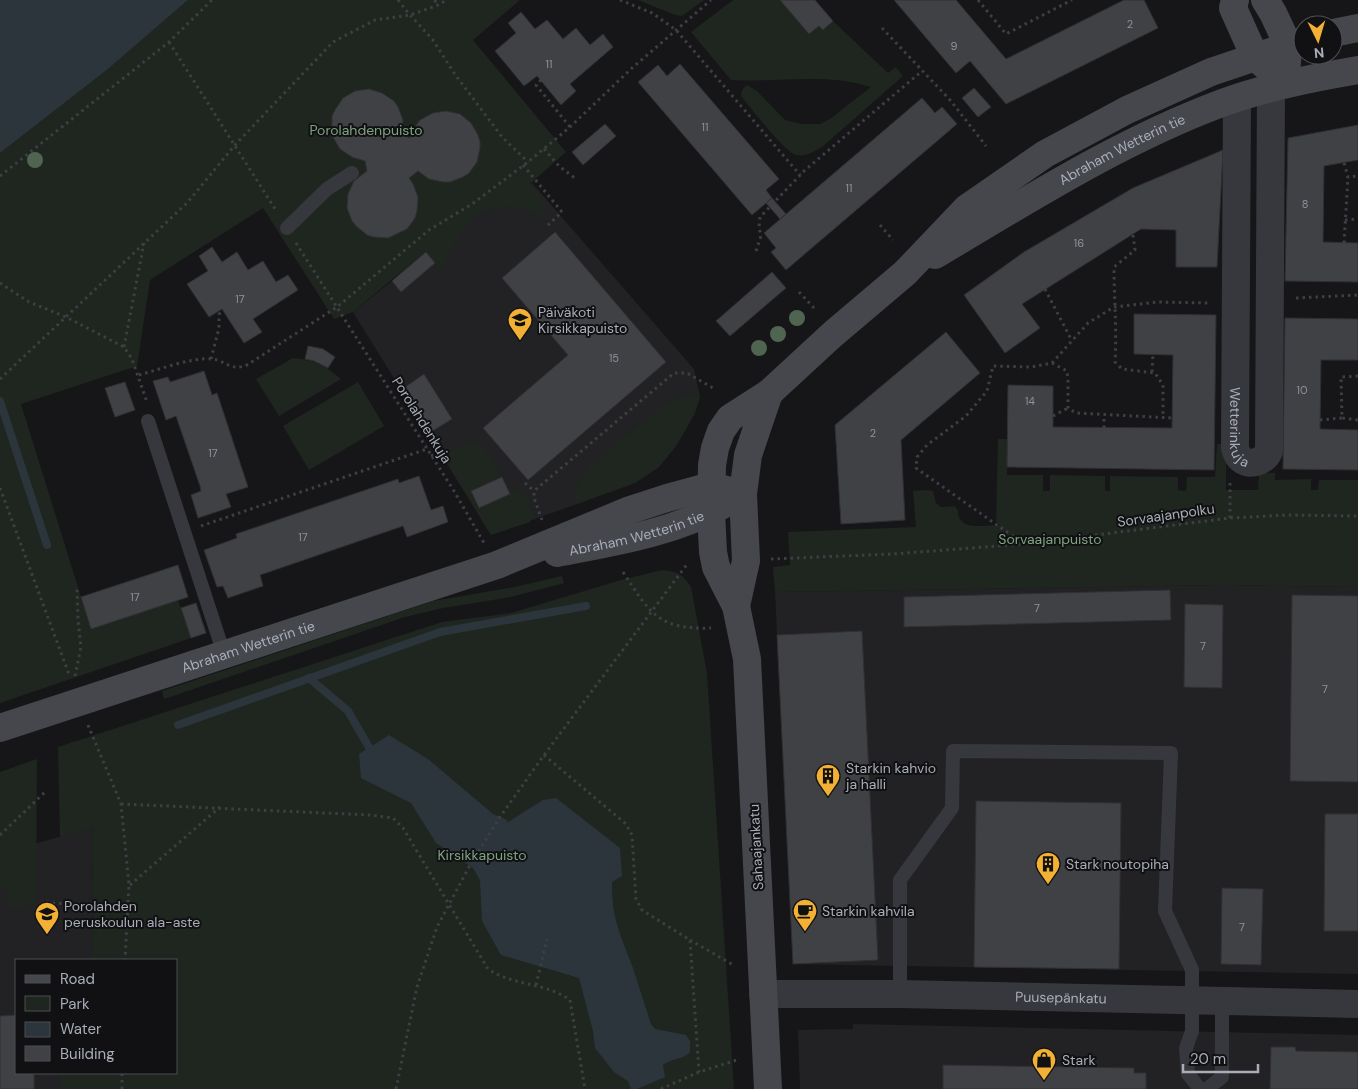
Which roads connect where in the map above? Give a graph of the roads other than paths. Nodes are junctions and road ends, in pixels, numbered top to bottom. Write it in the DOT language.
graph roads {
  1 [pos="1235,0"];
  2 [pos="1265,0"];
  3 [pos="1358,28"];
  4 [pos="1343,31"];
  5 [pos="1293,40"];
  6 [pos="1293,44"];
  7 [pos="1293,48"];
  8 [pos="1255,56"];
  9 [pos="1358,70"];
  10 [pos="1279,87"];
  11 [pos="1237,98"];
  12 [pos="352,173"];
  13 [pos="287,228"];
  14 [pos="905,273"];
  15 [pos="1270,299"];
  16 [pos="1236,300"];
  17 [pos="769,393"];
  18 [pos="148,422"];
  19 [pos="743,494"];
  20 [pos="711,499"];
  21 [pos="736,606"];
  22 [pos="224,654"];
  23 [pos="0,728"];
  24 [pos="763,994"];
  25 [pos="900,994"];
  26 [pos="1192,1001"];
  27 [pos="1222,1001"];
  28 [pos="1358,1004"];
  29 [pos="768,1089"];
  30 [pos="1200,1089"];
  31 [pos="1207,1089"];
  1 -- 8 [label="main road"];
  2 -- 5 [label="main road"];
  3 -- 4 [label="main road"];
  6 -- 8 [label="main road, Abraham Wetterin tie"];
  7 -- 10 [label="main road"];
  8 -- 10 [label="main road"];
  8 -- 14 [label="main road, Abraham Wetterin tie"];
  9 -- 10 [label="main road, Abraham Wetterin tie"];
  10 -- 11 [label="main road, Abraham Wetterin tie"];
  10 -- 15 [label="street, Wetterinkuja"];
  11 -- 14 [label="main road, Abraham Wetterin tie"];
  11 -- 16 [label="street, Wetterinkuja"];
  12 -- 13 [label="lane"];
  14 -- 17 [label="main road, Abraham Wetterin tie"];
  15 -- 16 [label="street"];
  15 -- 16 [label="street, Wetterinkuja"];
  17 -- 19 [label="main road, Abraham Wetterin tie"];
  17 -- 20 [label="main road, Abraham Wetterin tie"];
  18 -- 22 [label="lane"];
  19 -- 20 [label="main road"];
  19 -- 21 [label="main road, Sahaajankatu"];
  20 -- 21 [label="main road, Sahaajankatu"];
  20 -- 22 [label="main road, Abraham Wetterin tie"];
  21 -- 24 [label="main road, Sahaajankatu"];
  22 -- 23 [label="main road, Abraham Wetterin tie"];
  24 -- 25 [label="street, Puusepänkatu"];
  24 -- 29 [label="main road, Sahaajankatu"];
  25 -- 26 [label="street, Puusepänkatu"];
  25 -- 26 [label="lane"];
  26 -- 27 [label="street, Puusepänkatu"];
  26 -- 30 [label="lane"];
  27 -- 28 [label="street, Puusepänkatu"];
  27 -- 31 [label="lane"];
}
